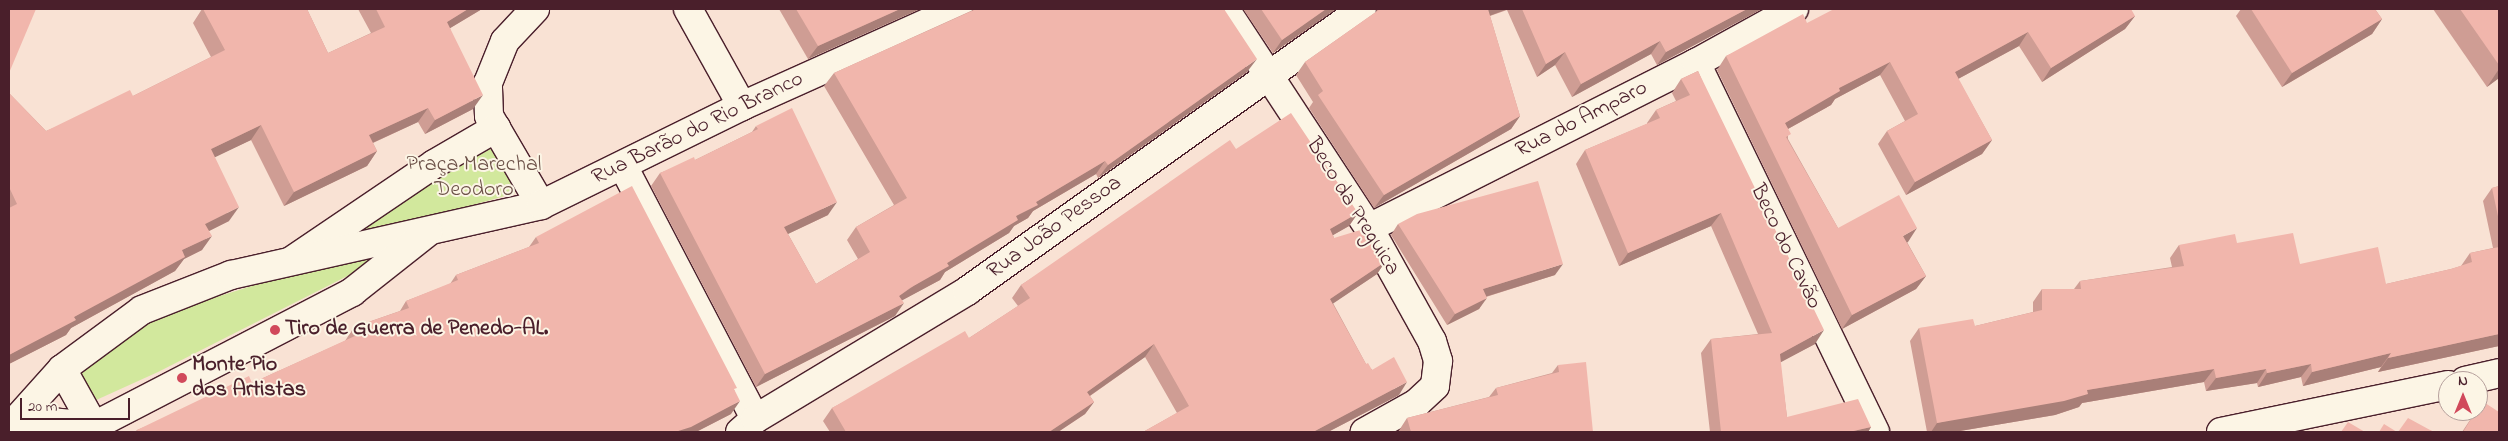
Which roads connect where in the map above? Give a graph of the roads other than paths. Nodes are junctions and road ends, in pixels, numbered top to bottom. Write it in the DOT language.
graph roads {
  1 [pos="535,9"];
  2 [pos="688,9"];
  3 [pos="958,9"];
  4 [pos="1225,9"];
  5 [pos="1362,9"];
  6 [pos="1794,9"];
  7 [pos="1696,63"];
  8 [pos="1268,75"];
  9 [pos="742,106"];
  10 [pos="496,128"];
  11 [pos="623,166"];
  12 [pos="541,205"];
  13 [pos="1369,228"];
  14 [pos="431,230"];
  15 [pos="291,261"];
  16 [pos="62,369"];
  17 [pos="2438,387"];
  18 [pos="13,420"];
  19 [pos="747,426"];
  20 [pos="96,429"];
  21 [pos="1366,432"];
  22 [pos="1875,432"];
  23 [pos="2221,432"];
  1 -- 10 [label="street"];
  2 -- 9 [label="street"];
  3 -- 9 [label="street, Rua Barão do Rio Branco"];
  4 -- 8 [label="street, Beco da Preguica"];
  5 -- 8 [label="street, Rua João Pessoa"];
  6 -- 7 [label="street, Rua do Amparo"];
  7 -- 13 [label="street, Rua do Amparo"];
  7 -- 22 [label="street, Beco do Cavão"];
  8 -- 13 [label="street, Beco da Preguica"];
  8 -- 19 [label="street, Rua João Pessoa"];
  9 -- 11 [label="street, Rua Barão do Rio Branco"];
  10 -- 12 [label="street"];
  10 -- 15 [label="street"];
  11 -- 12 [label="street, Rua Barão do Rio Branco"];
  11 -- 19 [label="street"];
  12 -- 14 [label="street, Rua Barão do Rio Branco"];
  13 -- 21 [label="street, Beco da Preguica"];
  14 -- 15 [label="street, Rua Barão do Rio Branco"];
  14 -- 20 [label="street, Rua Barão do Rio Branco"];
  15 -- 16 [label="street, Rua Barão do Rio Branco"];
  16 -- 18 [label="street, Rua Barão do Rio Branco"];
  16 -- 20 [label="street"];
  17 -- 23 [label="street"];
  18 -- 20 [label="street, Rua Barão do Rio Branco"];
}
